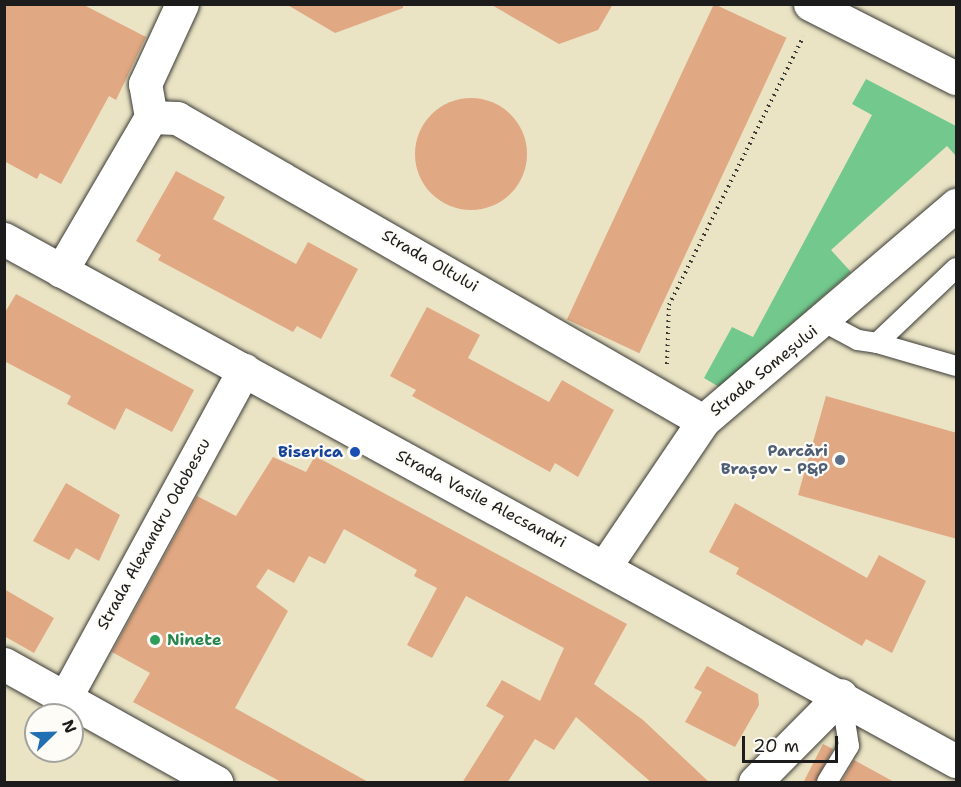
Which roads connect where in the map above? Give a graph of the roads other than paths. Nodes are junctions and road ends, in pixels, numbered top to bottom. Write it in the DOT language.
graph roads {
  1 [pos="176,6"];
  2 [pos="813,6"];
  3 [pos="957,78"];
  4 [pos="151,117"];
  5 [pos="957,205"];
  6 [pos="4,239"];
  7 [pos="957,268"];
  8 [pos="61,271"];
  9 [pos="824,322"];
  10 [pos="877,343"];
  11 [pos="957,366"];
  12 [pos="244,370"];
  13 [pos="703,421"];
  14 [pos="605,566"];
  15 [pos="4,663"];
  16 [pos="841,695"];
  17 [pos="65,698"];
  18 [pos="957,761"];
  19 [pos="196,777"];
  20 [pos="755,783"];
  21 [pos="827,783"];
  1 -- 4 [label="street"];
  2 -- 3 [label="street"];
  4 -- 8 [label="street"];
  4 -- 13 [label="street, Strada Oltului"];
  5 -- 9 [label="street, Strada Someșului"];
  6 -- 8 [label="street, Strada Vasile Alecsandri"];
  7 -- 10 [label="lane"];
  8 -- 12 [label="street, Strada Vasile Alecsandri"];
  9 -- 10 [label="lane"];
  9 -- 13 [label="street, Strada Someșului"];
  10 -- 11 [label="lane"];
  12 -- 14 [label="street, Strada Vasile Alecsandri"];
  12 -- 17 [label="street, Strada Alexandru Odobescu"];
  13 -- 14 [label="street, Strada Someșului"];
  14 -- 16 [label="street, Strada Vasile Alecsandri"];
  15 -- 17 [label="street"];
  16 -- 18 [label="street, Strada Vasile Alecsandri"];
  16 -- 20 [label="street"];
  16 -- 21 [label="lane"];
  17 -- 19 [label="street"];
}
